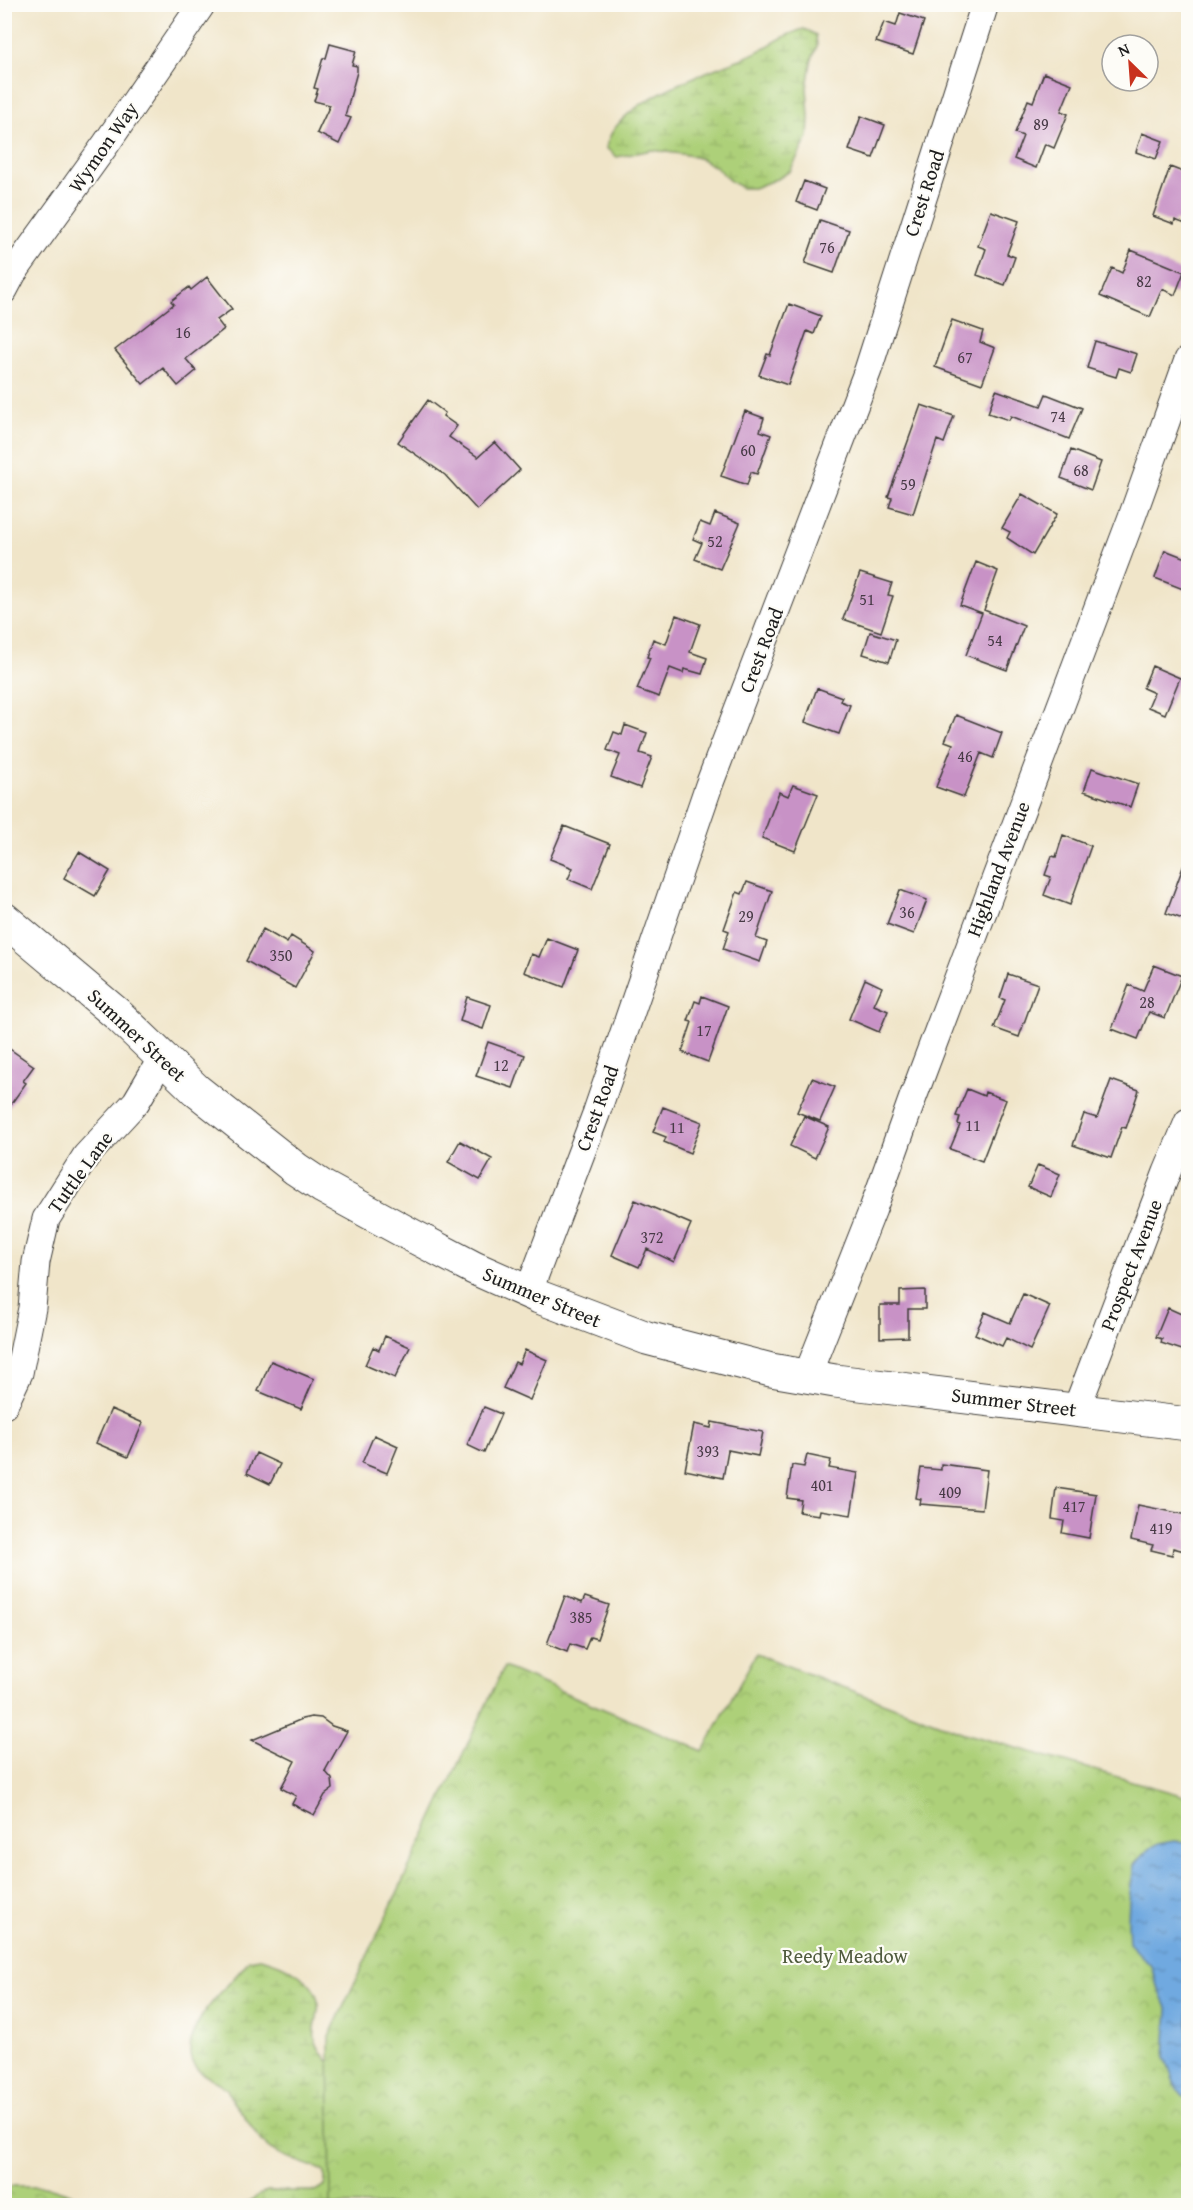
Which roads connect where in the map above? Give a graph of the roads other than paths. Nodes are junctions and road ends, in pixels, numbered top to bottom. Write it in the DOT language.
graph roads {
  1 [pos="202,4"];
  2 [pos="985,4"];
  3 [pos="4,290"];
  4 [pos="1188,360"];
  5 [pos="4,919"];
  6 [pos="162,1058"];
  7 [pos="1188,1122"];
  8 [pos="528,1293"];
  9 [pos="807,1376"];
  10 [pos="4,1405"];
  11 [pos="1076,1410"];
  12 [pos="1188,1424"];
  1 -- 3 [label="street, Wymon Way"];
  2 -- 8 [label="street, Crest Road"];
  4 -- 9 [label="street, Highland Avenue"];
  5 -- 6 [label="main road, Summer Street"];
  6 -- 8 [label="main road, Summer Street"];
  6 -- 10 [label="street, Tuttle Lane"];
  7 -- 11 [label="street, Prospect Avenue"];
  8 -- 9 [label="main road, Summer Street"];
  9 -- 11 [label="main road, Summer Street"];
  11 -- 12 [label="main road, Summer Street"];
}
